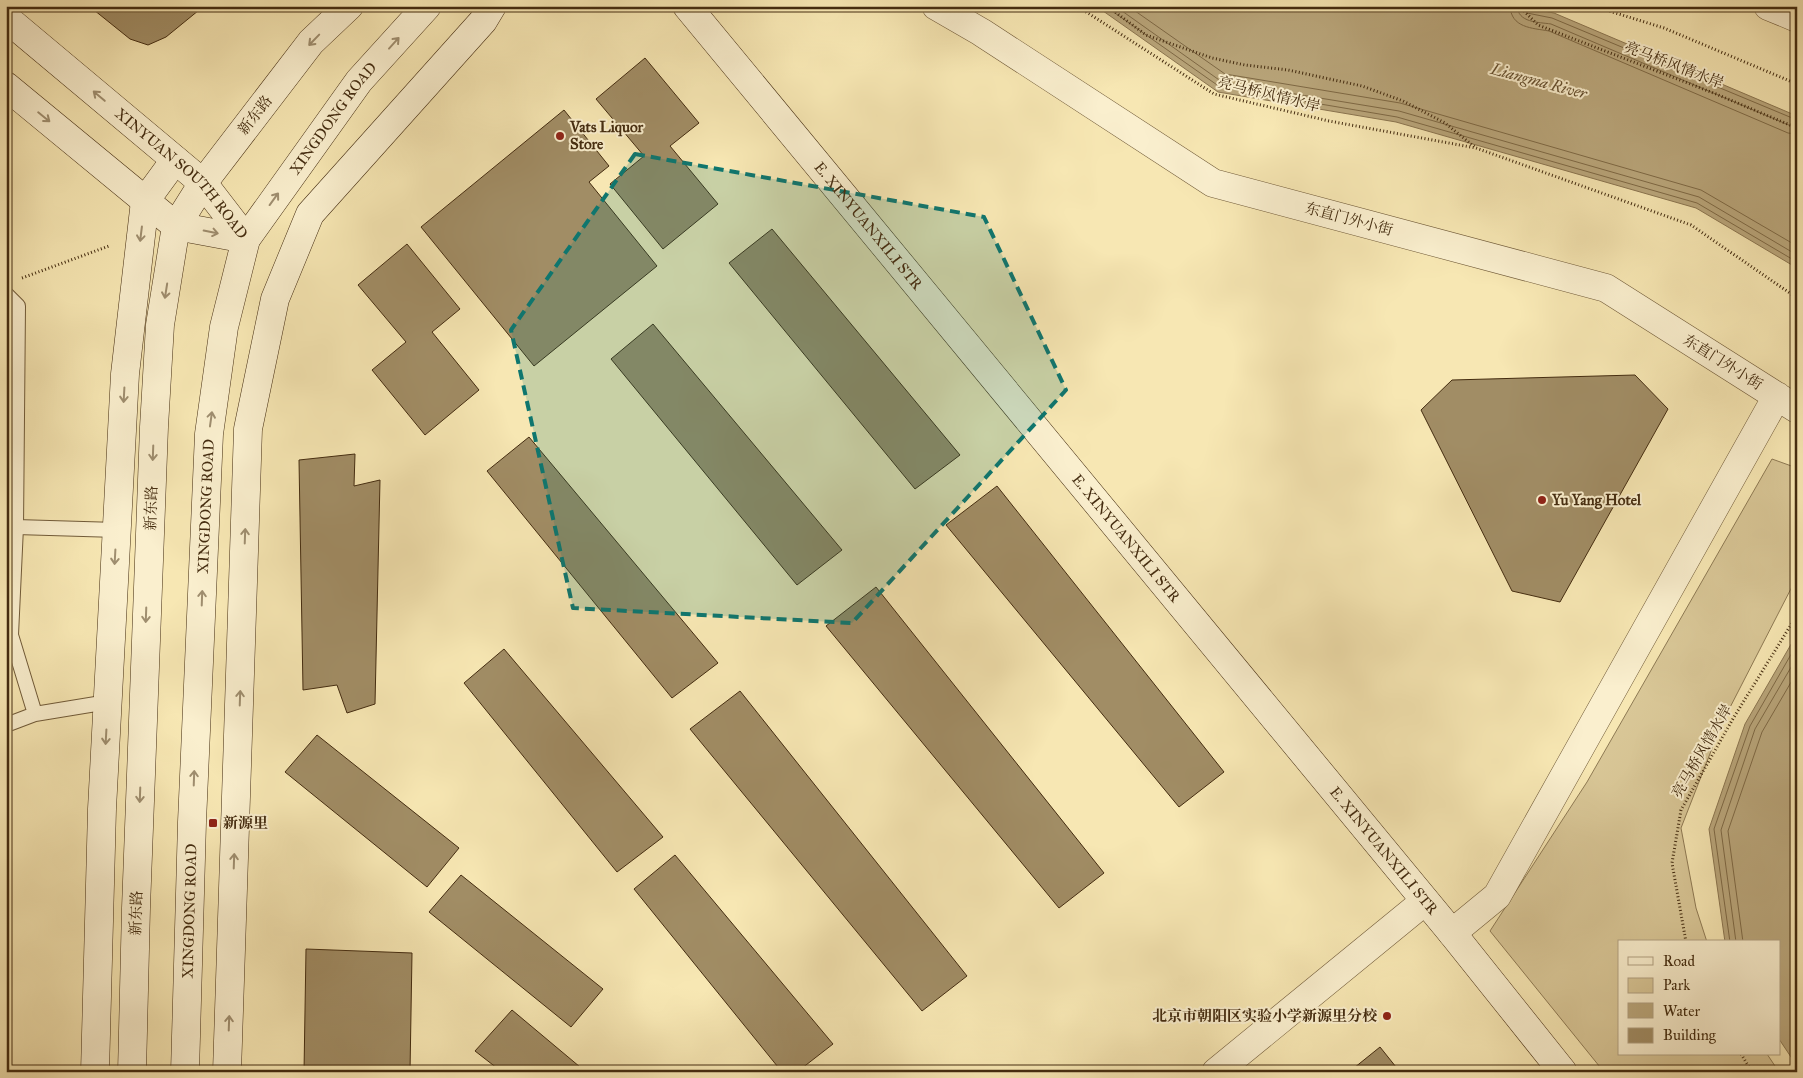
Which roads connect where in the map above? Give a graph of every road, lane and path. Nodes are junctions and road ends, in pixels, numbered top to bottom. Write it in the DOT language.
graph roads {
  1 [pos="349,6"];
  2 [pos="427,6"];
  3 [pos="492,6"];
  4 [pos="936,6"];
  5 [pos="1077,6"];
  6 [pos="1107,6"];
  7 [pos="1519,6"];
  8 [pos="1592,6"];
  9 [pos="1768,6"];
  10 [pos="691,8"];
  11 [pos="6,18"];
  12 [pos="1797,18"];
  13 [pos="1797,84"];
  14 [pos="6,86"];
  15 [pos="1797,128"];
  16 [pos="1476,148"];
  17 [pos="175,160"];
  18 [pos="203,183"];
  19 [pos="145,200"];
  20 [pos="176,226"];
  21 [pos="246,239"];
  22 [pos="140,247"];
  23 [pos="20,278"];
  24 [pos="6,294"];
  25 [pos="1797,298"];
  26 [pos="1787,403"];
  27 [pos="16,527"];
  28 [pos="117,530"];
  29 [pos="1797,615"];
  30 [pos="108,702"];
  31 [pos="34,714"];
  32 [pos="6,725"];
  33 [pos="1425,901"];
  34 [pos="1452,933"];
  35 [pos="1686,940"];
  36 [pos="1742,1056"];
  37 [pos="95,1072"];
  38 [pos="132,1072"];
  39 [pos="185,1072"];
  40 [pos="227,1072"];
  41 [pos="1216,1072"];
  42 [pos="1562,1072"];
  43 [pos="1752,1072"];
  1 -- 18 [label="street, 新东路, one-way"];
  21 -- 2 [label="street, XINGDONG ROAD, one-way"];
  40 -- 3 [label="street, one-way"];
  4 -- 26 [label="street, 东直门外小街"];
  5 -- 16 [label="path, 亮马桥风情水岸"];
  6 -- 16 [label="path, 亮马桥风情水岸"];
  7 -- 15 [label="path, 亮马桥风情水岸"];
  8 -- 13 [label="path, 亮马桥风情水岸"];
  9 -- 12 [label="street"];
  10 -- 33 [label="street, E. XINYUANXILI STR"];
  17 -- 11 [label="street, XINYUAN SOUTH ROAD, one-way"];
  14 -- 19 [label="street, XINYUAN SOUTH ROAD, one-way"];
  16 -- 25 [label="path, 亮马桥风情水岸"];
  17 -- 18 [label="street, XINYUAN SOUTH ROAD"];
  17 -- 19 [label="street"];
  18 -- 20 [label="street, 新东路"];
  18 -- 21 [label="street, XINYUAN SOUTH ROAD"];
  19 -- 20 [label="street, XINYUAN SOUTH ROAD"];
  19 -- 22 [label="street, one-way"];
  20 -- 21 [label="street, XINYUAN SOUTH ROAD, one-way"];
  20 -- 38 [label="street, 新东路, one-way"];
  39 -- 21 [label="street, XINGDONG ROAD, one-way"];
  22 -- 23 [label="path"];
  22 -- 28 [label="street, one-way"];
  24 -- 27 [label="lane"];
  26 -- 34 [label="street"];
  27 -- 28 [label="lane"];
  27 -- 31 [label="lane"];
  28 -- 30 [label="street, one-way"];
  29 -- 35 [label="path, 亮马桥风情水岸"];
  30 -- 31 [label="lane"];
  30 -- 37 [label="street, one-way"];
  31 -- 32 [label="lane"];
  33 -- 34 [label="street, E. XINYUANXILI STR"];
  33 -- 41 [label="street"];
  34 -- 42 [label="street, E. XINYUANXILI STR"];
  36 -- 43 [label="path"];
}
